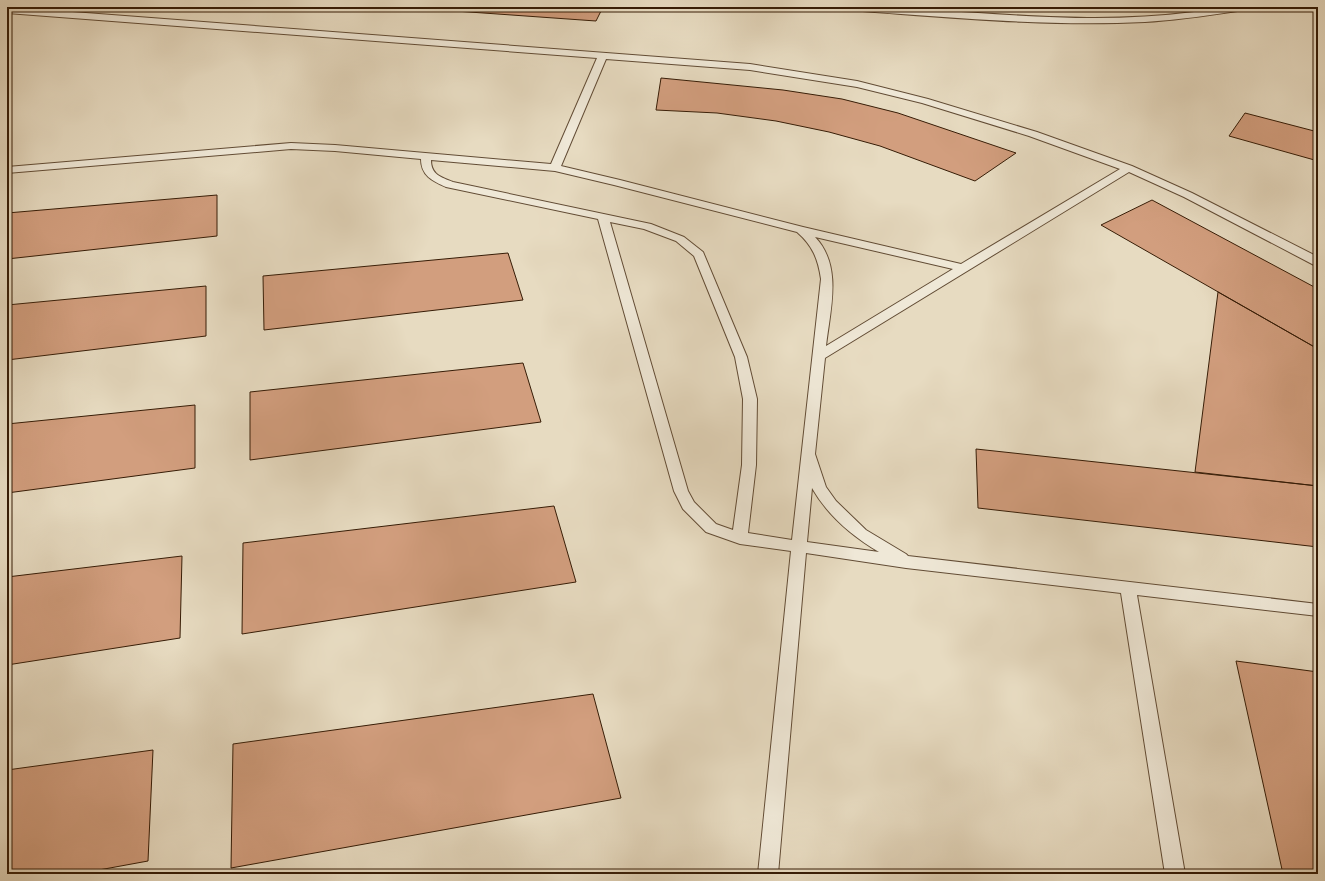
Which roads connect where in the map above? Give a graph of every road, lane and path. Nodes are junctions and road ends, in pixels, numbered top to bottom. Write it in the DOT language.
graph roads {
  1 [pos="848,7"];
  2 [pos="1222,7"];
  3 [pos="1242,8"];
  4 [pos="7,10"];
  5 [pos="603,55"];
  6 [pos="426,156"];
  7 [pos="555,168"];
  8 [pos="1128,168"];
  9 [pos="7,170"];
  10 [pos="603,217"];
  11 [pos="801,230"];
  12 [pos="1318,262"];
  13 [pos="962,268"];
  14 [pos="820,356"];
  15 [pos="808,454"];
  16 [pos="740,538"];
  17 [pos="800,546"];
  18 [pos="906,562"];
  19 [pos="1128,588"];
  20 [pos="1318,610"];
  21 [pos="768,874"];
  22 [pos="1174,874"];
  1 -- 3 [label="lane"];
  2 -- 3 [label="lane"];
  4 -- 5 [label="lane"];
  5 -- 7 [label="lane"];
  5 -- 8 [label="lane"];
  6 -- 7 [label="lane"];
  6 -- 9 [label="lane"];
  6 -- 10 [label="lane"];
  7 -- 11 [label="lane"];
  8 -- 12 [label="lane"];
  8 -- 13 [label="lane"];
  10 -- 16 [label="lane"];
  10 -- 16 [label="lane"];
  11 -- 13 [label="lane"];
  11 -- 14 [label="lane"];
  13 -- 14 [label="lane"];
  14 -- 15 [label="lane"];
  15 -- 17 [label="lane"];
  15 -- 18 [label="lane"];
  16 -- 17 [label="lane"];
  17 -- 18 [label="lane"];
  17 -- 21 [label="lane"];
  18 -- 19 [label="lane"];
  19 -- 20 [label="lane"];
  19 -- 22 [label="lane"];
}
